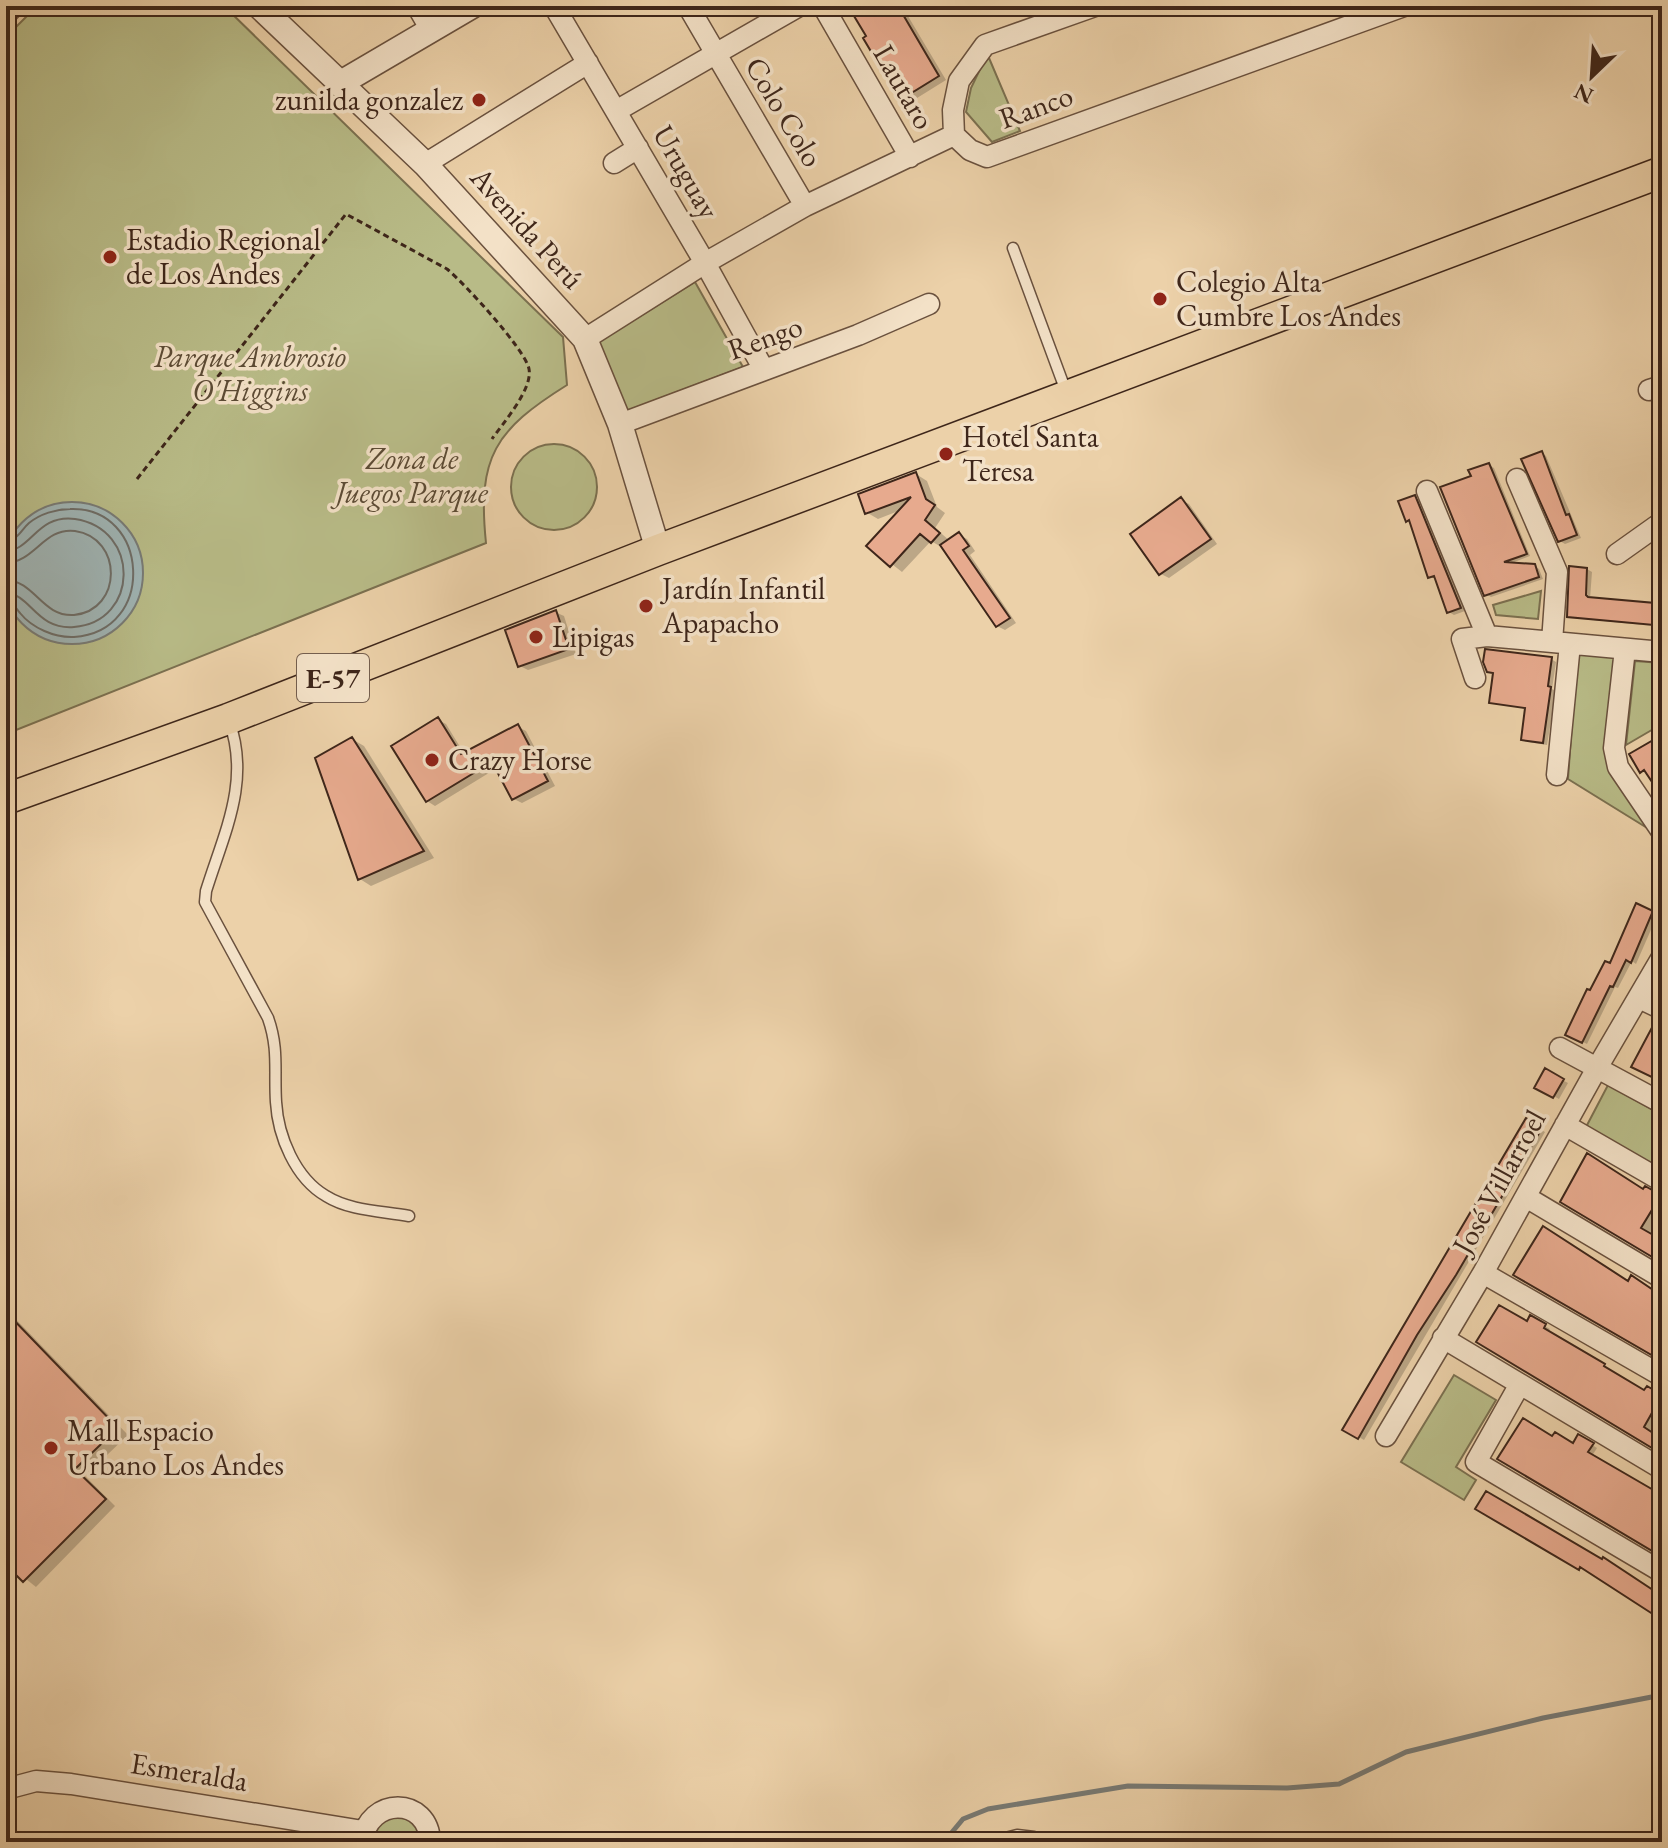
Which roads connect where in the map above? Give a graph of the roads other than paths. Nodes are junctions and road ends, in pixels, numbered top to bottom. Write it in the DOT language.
graph roads {
  1 [pos="14,6"];
  2 [pos="259,6"];
  3 [pos="417,6"];
  4 [pos="472,6"];
  5 [pos="554,6"];
  6 [pos="688,6"];
  7 [pos="799,6"];
  8 [pos="823,6"];
  9 [pos="1095,6"];
  10 [pos="1404,6"];
  11 [pos="1052,13"];
  12 [pos="6,14"];
  13 [pos="431,30"];
  14 [pos="715,54"];
  15 [pos="588,63"];
  16 [pos="339,84"];
  17 [pos="616,111"];
  18 [pos="954,135"];
  19 [pos="638,148"];
  20 [pos="910,157"];
  21 [pos="614,163"];
  22 [pos="425,164"];
  23 [pos="1662,172"];
  24 [pos="805,206"];
  25 [pos="1013,248"];
  26 [pos="705,263"];
  27 [pos="929,304"];
  28 [pos="585,339"];
  29 [pos="764,370"];
  30 [pos="1068,396"];
  31 [pos="620,424"];
  32 [pos="1517,479"];
  33 [pos="1427,491"];
  34 [pos="1662,522"];
  35 [pos="658,550"];
  36 [pos="1617,554"];
  37 [pos="1487,636"];
  38 [pos="1561,643"];
  39 [pos="1625,649"];
  40 [pos="1662,652"];
  41 [pos="1475,678"];
  42 [pos="228,719"];
  43 [pos="1557,775"];
  44 [pos="6,799"];
  45 [pos="1662,832"];
  46 [pos="1662,957"];
  47 [pos="1639,998"];
  48 [pos="1662,1009"];
  49 [pos="1560,1048"];
  50 [pos="1597,1068"];
  51 [pos="1662,1103"];
  52 [pos="1565,1125"];
  53 [pos="1662,1181"];
  54 [pos="1526,1197"];
  55 [pos="409,1216"];
  56 [pos="1483,1273"];
  57 [pos="1662,1278"];
  58 [pos="1443,1338"];
  59 [pos="1662,1376"];
  60 [pos="1520,1384"];
  61 [pos="1386,1436"];
  62 [pos="1662,1469"];
  63 [pos="1662,1572"];
  64 [pos="6,1789"];
  65 [pos="363,1836"];
  66 [pos="1034,1837"];
  67 [pos="430,1842"];
  68 [pos="990,1842"];
  1 -- 12 [label="street"];
  2 -- 16 [label="street, Avenida Perú"];
  3 -- 13 [label="street"];
  4 -- 13 [label="street"];
  5 -- 15 [label="street, Uruguay"];
  6 -- 14 [label="street, Colo Colo"];
  7 -- 14 [label="street"];
  8 -- 20 [label="street, Lautaro"];
  9 -- 11 [label="street"];
  10 -- 18 [label="street, Ranco"];
  11 -- 18 [label="street"];
  13 -- 16 [label="street"];
  14 -- 17 [label="street"];
  14 -- 24 [label="street, Colo Colo"];
  15 -- 17 [label="street, Uruguay"];
  15 -- 22 [label="street"];
  16 -- 22 [label="street, Avenida Perú"];
  17 -- 19 [label="street, Uruguay"];
  18 -- 20 [label="street"];
  19 -- 21 [label="street"];
  19 -- 26 [label="street, Uruguay"];
  20 -- 24 [label="street"];
  22 -- 28 [label="street, Avenida Perú"];
  23 -- 30 [label="main road, E-57"];
  24 -- 26 [label="street"];
  25 -- 30 [label="lane"];
  26 -- 28 [label="street"];
  26 -- 29 [label="street, Uruguay"];
  27 -- 29 [label="street, Rengo"];
  28 -- 31 [label="street, Avenida Perú"];
  29 -- 31 [label="street, Rengo"];
  30 -- 35 [label="main road, E-57"];
  31 -- 35 [label="street, Avenida Perú"];
  32 -- 38 [label="street"];
  33 -- 37 [label="street"];
  34 -- 36 [label="street"];
  35 -- 42 [label="main road, E-57"];
  37 -- 38 [label="street"];
  37 -- 41 [label="street"];
  38 -- 39 [label="street"];
  38 -- 43 [label="street"];
  39 -- 40 [label="street"];
  39 -- 45 [label="street"];
  42 -- 44 [label="main road, E-57"];
  42 -- 55 [label="lane"];
  46 -- 47 [label="street, José Villarroel"];
  47 -- 48 [label="street"];
  47 -- 50 [label="street, José Villarroel"];
  49 -- 50 [label="street"];
  50 -- 51 [label="street"];
  50 -- 52 [label="street, José Villarroel"];
  52 -- 53 [label="street"];
  52 -- 54 [label="street, José Villarroel"];
  54 -- 56 [label="street, José Villarroel"];
  54 -- 57 [label="street"];
  56 -- 58 [label="street, José Villarroel"];
  56 -- 59 [label="street"];
  58 -- 60 [label="street"];
  58 -- 61 [label="street, José Villarroel"];
  60 -- 62 [label="street"];
  60 -- 63 [label="street"];
  64 -- 65 [label="street, Esmeralda"];
  65 -- 67 [label="street, Esmeralda"];
  66 -- 68 [label="lane"];
}
